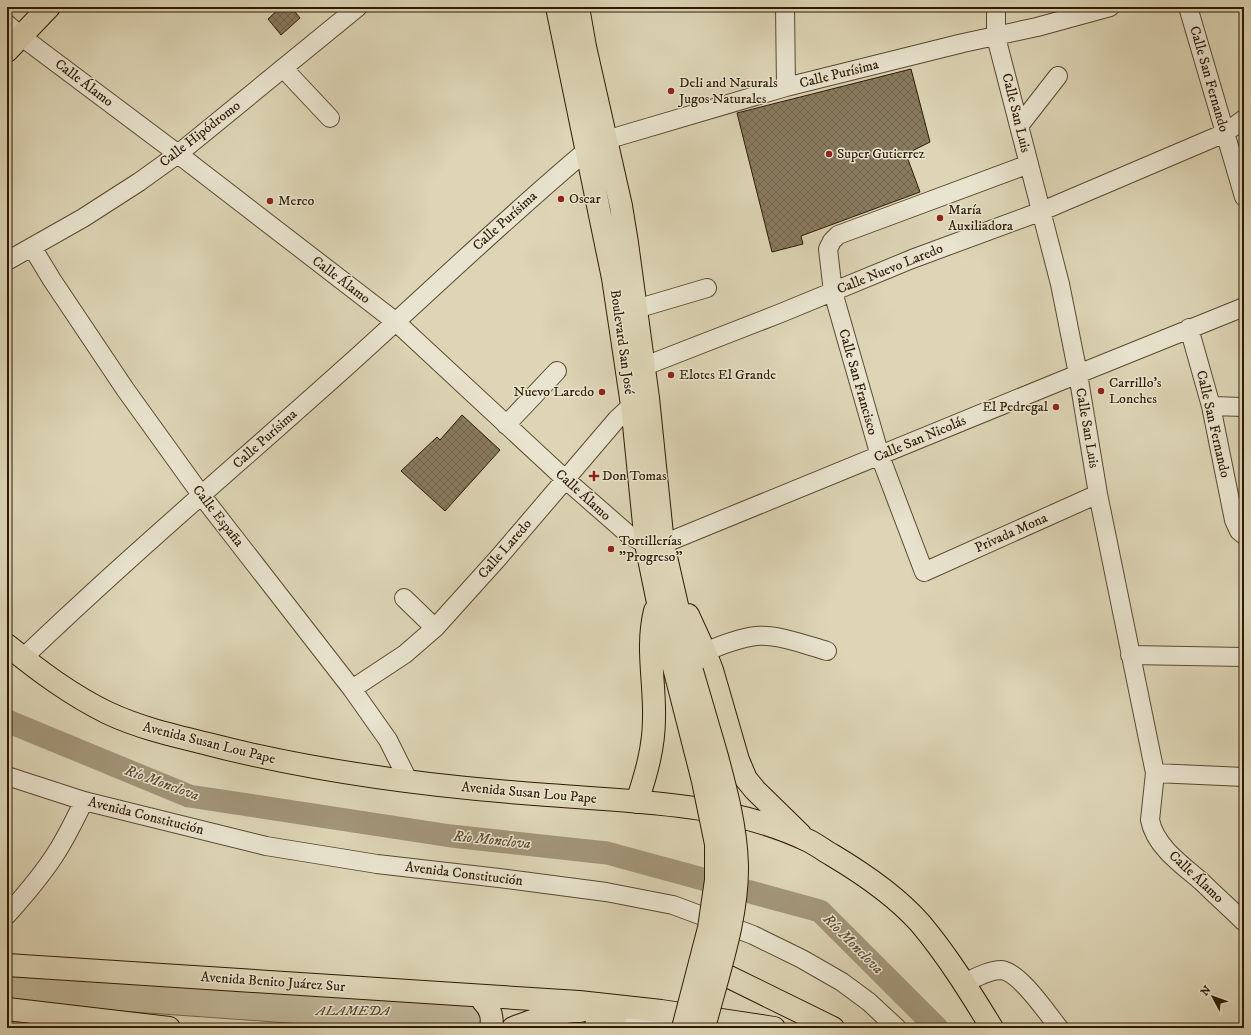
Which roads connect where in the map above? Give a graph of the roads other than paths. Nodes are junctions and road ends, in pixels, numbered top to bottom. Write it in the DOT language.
graph roads {
  1 [pos="50,7"];
  2 [pos="358,7"];
  3 [pos="557,7"];
  4 [pos="578,7"];
  5 [pos="785,7"];
  6 [pos="996,7"];
  7 [pos="1110,7"];
  8 [pos="1188,7"];
  9 [pos="996,37"];
  10 [pos="12,38"];
  11 [pos="282,68"];
  12 [pos="1058,76"];
  13 [pos="786,87"];
  14 [pos="330,118"];
  15 [pos="1244,119"];
  16 [pos="1019,126"];
  17 [pos="1225,133"];
  18 [pos="606,140"];
  19 [pos="586,151"];
  20 [pos="178,154"];
  21 [pos="1029,164"];
  22 [pos="593,180"];
  23 [pos="1244,197"];
  24 [pos="621,206"];
  25 [pos="1042,211"];
  26 [pos="607,246"];
  27 [pos="32,247"];
  28 [pos="7,261"];
  29 [pos="707,288"];
  30 [pos="833,292"];
  31 [pos="1244,307"];
  32 [pos="636,309"];
  33 [pos="396,322"];
  34 [pos="1189,328"];
  35 [pos="635,370"];
  36 [pos="557,371"];
  37 [pos="1078,374"];
  38 [pos="640,401"];
  39 [pos="1211,406"];
  40 [pos="1244,407"];
  41 [pos="506,425"];
  42 [pos="880,456"];
  43 [pos="565,479"];
  44 [pos="1098,494"];
  45 [pos="202,496"];
  46 [pos="1244,535"];
  47 [pos="655,544"];
  48 [pos="924,572"];
  49 [pos="665,597"];
  50 [pos="404,598"];
  51 [pos="434,628"];
  52 [pos="827,651"];
  53 [pos="15,652"];
  54 [pos="706,652"];
  55 [pos="1130,655"];
  56 [pos="1244,657"];
  57 [pos="685,675"];
  58 [pos="352,689"];
  59 [pos="1155,773"];
  60 [pos="7,776"];
  61 [pos="1244,777"];
  62 [pos="409,782"];
  63 [pos="84,800"];
  64 [pos="637,802"];
  65 [pos="808,841"];
  66 [pos="1166,849"];
  67 [pos="7,915"];
  68 [pos="1244,922"];
  69 [pos="7,965"];
  70 [pos="719,972"];
  71 [pos="964,983"];
  72 [pos="477,998"];
  73 [pos="7,1009"];
  74 [pos="616,1016"];
  75 [pos="543,1024"];
  76 [pos="169,1028"];
  77 [pos="490,1028"];
  78 [pos="513,1028"];
  79 [pos="595,1028"];
  80 [pos="683,1028"];
  81 [pos="688,1028"];
  82 [pos="704,1028"];
  83 [pos="774,1028"];
  84 [pos="833,1028"];
  85 [pos="897,1028"];
  86 [pos="992,1028"];
  87 [pos="1058,1028"];
  1 -- 10 [label="main road"];
  2 -- 11 [label="street, Calle Hipódromo"];
  3 -- 19 [label="main road, Boulevard San José"];
  4 -- 18 [label="main road, Boulevard San José"];
  5 -- 13 [label="street"];
  6 -- 9 [label="street, Calle San Luis"];
  7 -- 9 [label="street, Calle Purísima"];
  8 -- 17 [label="street, Calle San Fernando"];
  9 -- 13 [label="street, Calle Purísima"];
  9 -- 16 [label="street, Calle San Luis"];
  10 -- 20 [label="street, Calle Álamo"];
  11 -- 14 [label="street"];
  11 -- 20 [label="street, Calle Hipódromo"];
  12 -- 16 [label="street"];
  13 -- 18 [label="street, Calle Purísima"];
  15 -- 17 [label="street, Calle Nuevo Laredo"];
  16 -- 21 [label="street, Calle San Luis"];
  17 -- 23 [label="street, Calle San Fernando"];
  17 -- 25 [label="street, Calle Nuevo Laredo"];
  18 -- 19 [label="street, Calle Purísima"];
  18 -- 24 [label="main road, Boulevard San José"];
  19 -- 22 [label="main road, Boulevard San José"];
  19 -- 33 [label="street, Calle Purísima"];
  20 -- 27 [label="street, Calle Hipódromo"];
  20 -- 33 [label="street, Calle Álamo"];
  21 -- 25 [label="street, Calle San Luis"];
  21 -- 30 [label="street, Calle San Francisco"];
  22 -- 24 [label="main road"];
  22 -- 26 [label="main road, Boulevard San José"];
  24 -- 26 [label="main road"];
  24 -- 32 [label="main road, Boulevard San José"];
  25 -- 30 [label="street, Calle Nuevo Laredo"];
  25 -- 37 [label="street, Calle San Luis"];
  26 -- 35 [label="main road, Boulevard San José"];
  27 -- 28 [label="street, Calle Hipódromo"];
  27 -- 45 [label="street, Calle España"];
  29 -- 32 [label="street"];
  30 -- 35 [label="street, Calle Nuevo Laredo"];
  30 -- 42 [label="street, Calle San Francisco"];
  31 -- 34 [label="street, Calle San Nicolás"];
  32 -- 35 [label="main road, Boulevard San José"];
  33 -- 41 [label="street, Calle Álamo"];
  33 -- 45 [label="street, Calle Purísima"];
  34 -- 37 [label="street, Calle San Nicolás"];
  34 -- 39 [label="street, Calle San Fernando"];
  35 -- 38 [label="main road, Boulevard San José"];
  36 -- 41 [label="street"];
  37 -- 42 [label="street, Calle San Nicolás"];
  37 -- 44 [label="street, Calle San Luis"];
  38 -- 43 [label="street, Calle Laredo"];
  38 -- 47 [label="main road, Boulevard San José"];
  39 -- 40 [label="street"];
  39 -- 46 [label="street, Calle San Fernando"];
  41 -- 43 [label="street, Calle Álamo"];
  42 -- 47 [label="street, Calle San Nicolás"];
  42 -- 48 [label="street, Calle San Francisco"];
  43 -- 47 [label="street, Calle Álamo"];
  43 -- 51 [label="street, Calle Laredo"];
  44 -- 48 [label="street, Privada Mona"];
  44 -- 55 [label="street, Calle San Luis"];
  45 -- 53 [label="street, Calle Purísima"];
  45 -- 58 [label="street, Calle España"];
  47 -- 49 [label="main road, Boulevard San José"];
  49 -- 54 [label="main road"];
  49 -- 57 [label="main road, Boulevard San José"];
  49 -- 64 [label="main road"];
  50 -- 51 [label="street"];
  51 -- 58 [label="street, Calle Laredo"];
  52 -- 54 [label="street"];
  53 -- 62 [label="main road, Avenida Susan Lou Pape"];
  54 -- 65 [label="main road"];
  55 -- 56 [label="street"];
  55 -- 59 [label="street, Calle San Luis"];
  57 -- 70 [label="main road, bridge"];
  57 -- 80 [label="main road, bridge"];
  58 -- 62 [label="street, Calle España"];
  59 -- 61 [label="street"];
  59 -- 66 [label="street, Calle San Luis"];
  60 -- 63 [label="street, Avenida Constitución"];
  62 -- 64 [label="main road, Avenida Susan Lou Pape"];
  63 -- 67 [label="street"];
  63 -- 85 [label="street, Avenida Constitución"];
  64 -- 65 [label="main road, Avenida Susan Lou Pape"];
  65 -- 71 [label="main road, Avenida Susan Lou Pape"];
  66 -- 68 [label="street, Calle Álamo"];
  69 -- 72 [label="main road, Avenida Benito Juárez Sur"];
  70 -- 82 [label="main road, bridge"];
  70 -- 84 [label="main road"];
  71 -- 86 [label="main road, Avenida Susan Lou Pape"];
  71 -- 87 [label="street"];
  72 -- 75 [label="main road, Avenida Benito Juárez Sur"];
  72 -- 77 [label="main road"];
  72 -- 83 [label="main road"];
  73 -- 76 [label="main road"];
  74 -- 75 [label="main road"];
  74 -- 79 [label="main road"];
  74 -- 81 [label="street"];
  75 -- 78 [label="main road"];
}
